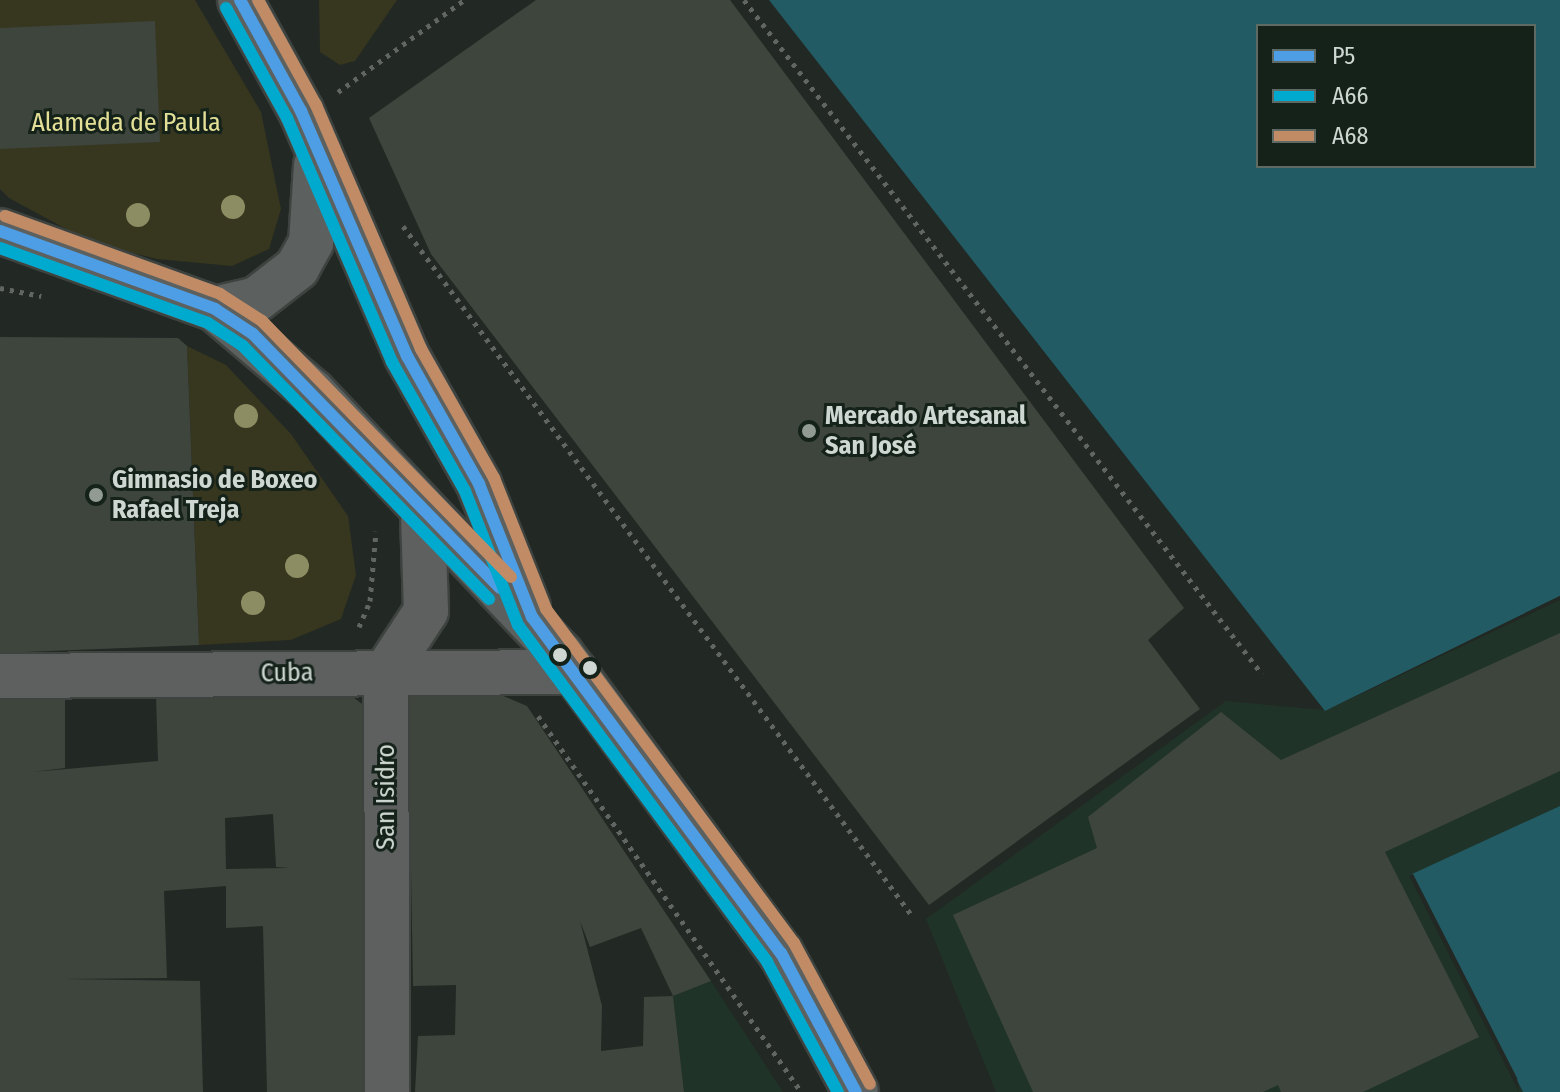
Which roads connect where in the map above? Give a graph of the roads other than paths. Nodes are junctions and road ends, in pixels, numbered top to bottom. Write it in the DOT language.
graph roads {
  1 [pos="240,0"];
  2 [pos="317,151"];
  3 [pos="0,231"];
  4 [pos="215,309"];
  5 [pos="423,514"];
  6 [pos="532,617"];
  7 [pos="386,672"];
  8 [pos="575,672"];
  9 [pos="0,676"];
  10 [pos="387,1092"];
  11 [pos="856,1092"];
  1 -- 2 [label="main road"];
  2 -- 4 [label="main road"];
  2 -- 6 [label="main road"];
  3 -- 4 [label="main road"];
  4 -- 5 [label="main road"];
  5 -- 6 [label="main road"];
  5 -- 7 [label="street"];
  6 -- 8 [label="main road"];
  7 -- 8 [label="street, Cuba"];
  7 -- 9 [label="street, Cuba"];
  7 -- 10 [label="street, San Isidro"];
  8 -- 11 [label="main road"];
}
